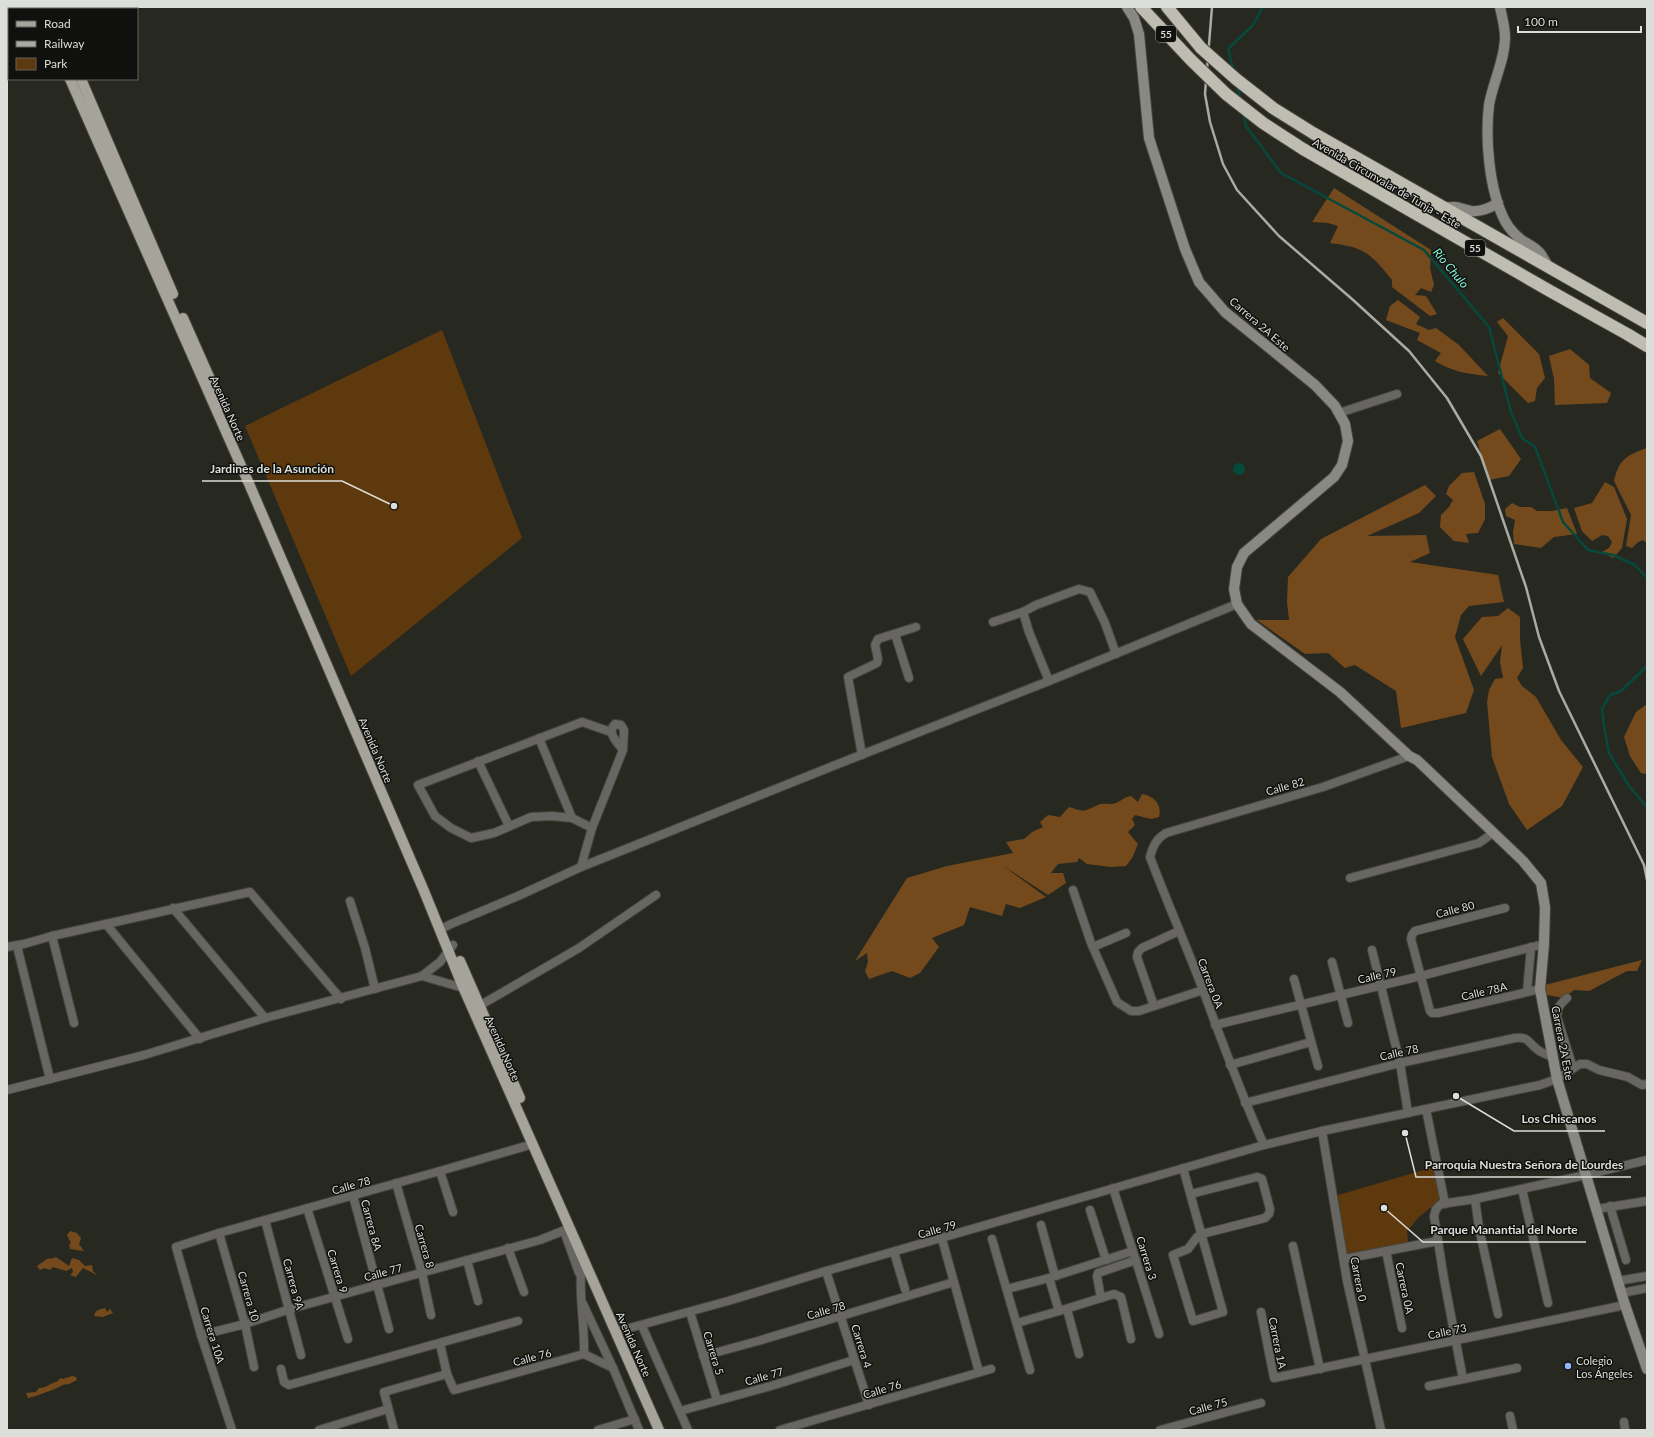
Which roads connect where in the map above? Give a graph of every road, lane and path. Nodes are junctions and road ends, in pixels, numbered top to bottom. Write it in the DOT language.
graph roads {
  1 [pos="1127,7"];
  2 [pos="1141,7"];
  3 [pos="1167,7"];
  4 [pos="1500,7"];
  5 [pos="70,80"];
  6 [pos="81,80"];
  7 [pos="1498,203"];
  8 [pos="1444,208"];
  9 [pos="1548,266"];
  10 [pos="1647,323"];
  11 [pos="1647,346"];
  12 [pos="1397,394"];
  13 [pos="1339,413"];
  14 [pos="1237,604"];
  15 [pos="1023,612"];
  16 [pos="993,622"];
  17 [pos="916,627"];
  18 [pos="895,634"];
  19 [pos="1116,654"];
  20 [pos="908,678"];
  21 [pos="1049,681"];
  22 [pos="611,732"];
  23 [pos="539,738"];
  24 [pos="623,750"];
  25 [pos="862,755"];
  26 [pos="1413,758"];
  27 [pos="478,762"];
  28 [pos="572,818"];
  29 [pos="509,826"];
  30 [pos="592,828"];
  31 [pos="1166,832"];
  32 [pos="1493,833"];
  33 [pos="581,868"];
  34 [pos="1350,878"];
  35 [pos="1073,890"];
  36 [pos="656,895"];
  37 [pos="350,901"];
  38 [pos="173,908"];
  39 [pos="1504,908"];
  40 [pos="106,924"];
  41 [pos="446,927"];
  42 [pos="1179,931"];
  43 [pos="1126,933"];
  44 [pos="52,936"];
  45 [pos="1544,944"];
  46 [pos="17,946"];
  47 [pos="7,947"];
  48 [pos="1093,947"];
  49 [pos="1531,947"];
  50 [pos="451,948"];
  51 [pos="1372,950"];
  52 [pos="1332,962"];
  53 [pos="422,976"];
  54 [pos="1421,976"];
  55 [pos="1294,979"];
  56 [pos="1380,986"];
  57 [pos="1540,988"];
  58 [pos="375,989"];
  59 [pos="467,989"];
  60 [pos="1203,990"];
  61 [pos="1527,992"];
  62 [pos="1340,995"];
  63 [pos="1567,998"];
  64 [pos="341,999"];
  65 [pos="1301,1004"];
  66 [pos="479,1006"];
  67 [pos="1154,1006"];
  68 [pos="265,1018"];
  69 [pos="74,1023"];
  70 [pos="1348,1023"];
  71 [pos="1215,1025"];
  72 [pos="200,1039"];
  73 [pos="1311,1042"];
  74 [pos="1553,1057"];
  75 [pos="1400,1063"];
  76 [pos="1230,1065"];
  77 [pos="1318,1066"];
  78 [pos="1573,1068"];
  79 [pos="50,1079"];
  80 [pos="1557,1079"];
  81 [pos="1647,1084"];
  82 [pos="7,1090"];
  83 [pos="1245,1103"];
  84 [pos="1426,1109"];
  85 [pos="1408,1113"];
  86 [pos="1322,1131"];
  87 [pos="533,1144"];
  88 [pos="1264,1145"];
  89 [pos="1647,1160"];
  90 [pos="1183,1168"];
  91 [pos="440,1171"];
  92 [pos="1586,1175"];
  93 [pos="396,1183"];
  94 [pos="1113,1188"];
  95 [pos="1522,1189"];
  96 [pos="1191,1194"];
  97 [pos="353,1196"];
  98 [pos="1475,1199"];
  99 [pos="1647,1200"];
  100 [pos="1444,1204"];
  101 [pos="1610,1206"];
  102 [pos="307,1208"];
  103 [pos="1090,1210"];
  104 [pos="1597,1210"];
  105 [pos="453,1212"];
  106 [pos="265,1220"];
  107 [pos="1041,1225"];
  108 [pos="567,1230"];
  109 [pos="219,1233"];
  110 [pos="1202,1234"];
  111 [pos="942,1239"];
  112 [pos="992,1239"];
  113 [pos="1438,1241"];
  114 [pos="1293,1246"];
  115 [pos="176,1247"];
  116 [pos="508,1248"];
  117 [pos="1133,1251"];
  118 [pos="1386,1251"];
  119 [pos="894,1252"];
  120 [pos="583,1257"];
  121 [pos="1344,1259"];
  122 [pos="467,1260"];
  123 [pos="1106,1260"];
  124 [pos="1136,1260"];
  125 [pos="1626,1260"];
  126 [pos="826,1271"];
  127 [pos="422,1273"];
  128 [pos="580,1274"];
  129 [pos="1647,1276"];
  130 [pos="1052,1277"];
  131 [pos="1618,1280"];
  132 [pos="954,1282"];
  133 [pos="378,1285"];
  134 [pos="1647,1288"];
  135 [pos="905,1289"];
  136 [pos="1007,1289"];
  137 [pos="524,1292"];
  138 [pos="1622,1293"];
  139 [pos="334,1298"];
  140 [pos="1101,1298"];
  141 [pos="478,1301"];
  142 [pos="1548,1303"];
  143 [pos="582,1304"];
  144 [pos="1625,1305"];
  145 [pos="290,1309"];
  146 [pos="1063,1310"];
  147 [pos="690,1312"];
  148 [pos="1261,1312"];
  149 [pos="1498,1314"];
  150 [pos="431,1315"];
  151 [pos="841,1317"];
  152 [pos="518,1321"];
  153 [pos="245,1324"];
  154 [pos="1017,1324"];
  155 [pos="642,1326"];
  156 [pos="1402,1328"];
  157 [pos="389,1329"];
  158 [pos="619,1331"];
  159 [pos="201,1334"];
  160 [pos="1159,1334"];
  161 [pos="348,1339"];
  162 [pos="1131,1339"];
  163 [pos="1456,1340"];
  164 [pos="440,1344"];
  165 [pos="584,1354"];
  166 [pos="1079,1354"];
  167 [pos="301,1355"];
  168 [pos="703,1356"];
  169 [pos="1645,1357"];
  170 [pos="1366,1359"];
  171 [pos="854,1360"];
  172 [pos="254,1367"];
  173 [pos="614,1368"];
  174 [pos="1517,1368"];
  175 [pos="281,1369"];
  176 [pos="991,1369"];
  177 [pos="1320,1369"];
  178 [pos="1647,1369"];
  179 [pos="1030,1370"];
  180 [pos="979,1372"];
  181 [pos="447,1374"];
  182 [pos="1274,1378"];
  183 [pos="1463,1379"];
  184 [pos="1429,1386"];
  185 [pos="717,1400"];
  186 [pos="1261,1403"];
  187 [pos="868,1405"];
  188 [pos="388,1409"];
  189 [pos="680,1411"];
  190 [pos="1510,1416"];
  191 [pos="635,1419"];
  192 [pos="351,1426"];
  193 [pos="232,1430"];
  194 [pos="319,1430"];
  195 [pos="394,1430"];
  196 [pos="598,1430"];
  197 [pos="639,1430"];
  198 [pos="659,1430"];
  199 [pos="666,1430"];
  200 [pos="688,1430"];
  201 [pos="780,1430"];
  202 [pos="1162,1430"];
  203 [pos="1381,1430"];
  204 [pos="1513,1430"];
  1 -- 13 [label="street, Carrera 2A Este"];
  2 -- 11 [label="highway, Avenida Circunvalar de Tunja - Este / 55, bridge"];
  3 -- 8 [label="highway, Avenida Circunvalar de Tunja - Este / 55, bridge"];
  4 -- 7 [label="street"];
  5 -- 50 [label="main road, Avenida Norte"];
  6 -- 41 [label="main road, Avenida Norte"];
  7 -- 8 [label="street"];
  7 -- 9 [label="street"];
  8 -- 9 [label="highway, Avenida Circunvalar de Tunja - Este / 55"];
  9 -- 10 [label="highway, Avenida Circunvalar de Tunja - Este / 55"];
  12 -- 13 [label="street"];
  13 -- 14 [label="street, Carrera 2A Este"];
  14 -- 19 [label="street"];
  14 -- 26 [label="street, Carrera 2A Este"];
  15 -- 16 [label="street"];
  15 -- 19 [label="street"];
  15 -- 21 [label="street"];
  17 -- 18 [label="street"];
  18 -- 20 [label="street"];
  18 -- 25 [label="street"];
  19 -- 21 [label="street"];
  21 -- 25 [label="street"];
  22 -- 23 [label="street"];
  22 -- 24 [label="street"];
  22 -- 24 [label="street"];
  23 -- 27 [label="street"];
  23 -- 28 [label="street"];
  24 -- 30 [label="street"];
  25 -- 33 [label="street"];
  26 -- 31 [label="street, Calle 82"];
  26 -- 32 [label="street, Carrera 2A Este"];
  27 -- 29 [label="street"];
  27 -- 29 [label="street"];
  28 -- 29 [label="street"];
  28 -- 30 [label="street"];
  30 -- 33 [label="street"];
  31 -- 42 [label="street, Carrera 0A"];
  32 -- 34 [label="street"];
  32 -- 45 [label="street, Carrera 2A Este"];
  33 -- 41 [label="street"];
  35 -- 48 [label="street"];
  36 -- 66 [label="street"];
  37 -- 58 [label="street"];
  38 -- 40 [label="street"];
  38 -- 64 [label="street"];
  38 -- 68 [label="street"];
  39 -- 54 [label="street, Calle 80"];
  40 -- 44 [label="street"];
  40 -- 72 [label="street"];
  41 -- 50 [label="main road, Avenida Norte"];
  42 -- 60 [label="street, Carrera 0A"];
  42 -- 67 [label="street"];
  43 -- 48 [label="street"];
  44 -- 46 [label="street"];
  44 -- 69 [label="street"];
  45 -- 49 [label="street, Calle 79"];
  45 -- 57 [label="street, Carrera 2A Este"];
  46 -- 47 [label="street"];
  46 -- 79 [label="street"];
  48 -- 67 [label="street"];
  49 -- 54 [label="street, Calle 79"];
  49 -- 61 [label="street"];
  50 -- 53 [label="street"];
  50 -- 59 [label="main road, Avenida Norte"];
  51 -- 56 [label="street"];
  52 -- 62 [label="street"];
  53 -- 58 [label="street"];
  53 -- 59 [label="street"];
  54 -- 56 [label="street, Calle 79"];
  54 -- 61 [label="street, Calle 78A"];
  55 -- 65 [label="street"];
  56 -- 62 [label="street, Calle 79"];
  56 -- 75 [label="street"];
  57 -- 61 [label="street, Calle 78A"];
  57 -- 74 [label="street, Carrera 2A Este"];
  58 -- 64 [label="street"];
  59 -- 66 [label="main road, Avenida Norte"];
  59 -- 87 [label="main road, Avenida Norte"];
  60 -- 67 [label="street"];
  60 -- 71 [label="street, Carrera 0A"];
  62 -- 65 [label="street, Calle 79"];
  62 -- 70 [label="street"];
  63 -- 78 [label="street"];
  64 -- 68 [label="street"];
  65 -- 71 [label="street, Calle 79"];
  65 -- 73 [label="street"];
  66 -- 158 [label="main road, Avenida Norte"];
  68 -- 72 [label="street"];
  71 -- 76 [label="street, Carrera 0A"];
  72 -- 79 [label="street"];
  73 -- 76 [label="street"];
  73 -- 77 [label="street"];
  74 -- 75 [label="street, Calle 78"];
  74 -- 80 [label="street, Carrera 2A Este"];
  75 -- 83 [label="street, Calle 78"];
  75 -- 85 [label="street"];
  76 -- 83 [label="street, Carrera 0A"];
  78 -- 80 [label="street"];
  78 -- 81 [label="street"];
  79 -- 82 [label="street"];
  80 -- 84 [label="street"];
  80 -- 92 [label="street, Carrera 2A Este"];
  83 -- 88 [label="street, Carrera 0A"];
  84 -- 85 [label="street"];
  84 -- 100 [label="street"];
  85 -- 86 [label="street"];
  86 -- 88 [label="street"];
  86 -- 121 [label="street, Carrera 0"];
  87 -- 91 [label="street, Calle 78"];
  87 -- 108 [label="main road, Avenida Norte"];
  88 -- 90 [label="street, Calle 79"];
  89 -- 92 [label="street"];
  90 -- 94 [label="street, Calle 79"];
  90 -- 96 [label="street"];
  91 -- 93 [label="street, Calle 78"];
  91 -- 105 [label="street"];
  92 -- 95 [label="street"];
  92 -- 104 [label="street, Carrera 2A Este"];
  93 -- 97 [label="street, Calle 78"];
  93 -- 127 [label="street, Carrera 8"];
  94 -- 111 [label="street, Calle 79"];
  94 -- 117 [label="street, Carrera 3"];
  95 -- 98 [label="street"];
  95 -- 142 [label="street"];
  96 -- 110 [label="street"];
  96 -- 110 [label="street"];
  97 -- 102 [label="street, Calle 78"];
  97 -- 133 [label="street, Carrera 8A"];
  98 -- 100 [label="street"];
  98 -- 149 [label="street"];
  99 -- 101 [label="street"];
  100 -- 113 [label="street"];
  101 -- 104 [label="street"];
  101 -- 125 [label="street"];
  102 -- 106 [label="street, Calle 78"];
  102 -- 139 [label="street, Carrera 9"];
  103 -- 123 [label="street"];
  104 -- 131 [label="street, Carrera 2A Este"];
  106 -- 109 [label="street, Calle 78"];
  106 -- 145 [label="street, Carrera 9A"];
  107 -- 130 [label="street"];
  108 -- 116 [label="street, Calle 77"];
  108 -- 120 [label="main road, Avenida Norte"];
  108 -- 128 [label="street"];
  109 -- 115 [label="street, Calle 78"];
  109 -- 153 [label="street, Carrera 10"];
  110 -- 110 [label="street"];
  111 -- 119 [label="street, Calle 79"];
  111 -- 132 [label="street"];
  112 -- 136 [label="street"];
  113 -- 118 [label="street"];
  113 -- 163 [label="street"];
  114 -- 177 [label="street"];
  115 -- 159 [label="street, Carrera 10A"];
  116 -- 122 [label="street, Calle 77"];
  116 -- 137 [label="street"];
  117 -- 123 [label="street"];
  117 -- 124 [label="street, Carrera 3"];
  118 -- 121 [label="street"];
  118 -- 156 [label="street, Carrera 0A"];
  119 -- 126 [label="street, Calle 79"];
  119 -- 135 [label="street"];
  120 -- 128 [label="street"];
  120 -- 158 [label="main road, Avenida Norte"];
  121 -- 170 [label="street, Carrera 0"];
  122 -- 127 [label="street, Calle 77"];
  122 -- 141 [label="street"];
  123 -- 130 [label="street"];
  124 -- 140 [label="street"];
  124 -- 160 [label="street, Carrera 3"];
  126 -- 147 [label="street, Calle 79"];
  126 -- 151 [label="street, Carrera 4"];
  127 -- 133 [label="street, Calle 77"];
  127 -- 150 [label="street, Carrera 8"];
  128 -- 143 [label="street"];
  129 -- 131 [label="street"];
  130 -- 136 [label="street"];
  130 -- 146 [label="street"];
  131 -- 138 [label="street, Carrera 2A Este"];
  132 -- 151 [label="street, Calle 78"];
  132 -- 180 [label="street"];
  133 -- 139 [label="street, Calle 77"];
  133 -- 157 [label="street, Carrera 8A"];
  134 -- 138 [label="street"];
  136 -- 154 [label="street"];
  138 -- 144 [label="street, Carrera 2A Este"];
  139 -- 145 [label="street, Calle 77"];
  139 -- 161 [label="street, Carrera 9"];
  140 -- 146 [label="street"];
  140 -- 162 [label="street"];
  143 -- 165 [label="street"];
  143 -- 173 [label="street"];
  144 -- 163 [label="street, Calle 73"];
  144 -- 169 [label="street, Carrera 2A Este"];
  145 -- 153 [label="street, Calle 77"];
  145 -- 167 [label="street, Carrera 9A"];
  146 -- 154 [label="street"];
  146 -- 166 [label="street"];
  147 -- 155 [label="street, Calle 79"];
  147 -- 168 [label="street, Carrera 5"];
  148 -- 182 [label="street, Carrera 1A"];
  151 -- 168 [label="street, Calle 78"];
  151 -- 171 [label="street, Carrera 4"];
  152 -- 164 [label="street"];
  153 -- 159 [label="street, Calle 77"];
  153 -- 172 [label="street, Carrera 10"];
  154 -- 179 [label="street"];
  155 -- 158 [label="street, Calle 79"];
  155 -- 189 [label="street"];
  158 -- 198 [label="main road, Avenida Norte"];
  158 -- 199 [label="main road, Avenida Norte"];
  159 -- 193 [label="street, Carrera 10A"];
  163 -- 170 [label="street, Calle 73"];
  163 -- 183 [label="street"];
  164 -- 175 [label="street"];
  164 -- 181 [label="street"];
  165 -- 173 [label="street"];
  165 -- 181 [label="street, Calle 76"];
  168 -- 185 [label="street, Carrera 5"];
  169 -- 178 [label="street, Carrera 2A Este"];
  170 -- 177 [label="street, Calle 73"];
  170 -- 203 [label="street, Carrera 0"];
  171 -- 185 [label="street, Calle 77"];
  171 -- 187 [label="street, Carrera 4"];
  173 -- 191 [label="street"];
  174 -- 183 [label="street"];
  176 -- 180 [label="street, Calle 76"];
  177 -- 182 [label="street, Calle 73"];
  180 -- 187 [label="street, Calle 76"];
  181 -- 188 [label="street"];
  183 -- 184 [label="street"];
  185 -- 189 [label="street, Calle 77"];
  186 -- 202 [label="street, Calle 75"];
  187 -- 201 [label="street, Calle 76"];
  188 -- 192 [label="street"];
  188 -- 195 [label="street"];
  189 -- 200 [label="street"];
  190 -- 204 [label="street"];
  191 -- 196 [label="street"];
  191 -- 197 [label="street"];
  192 -- 194 [label="street"];
}
